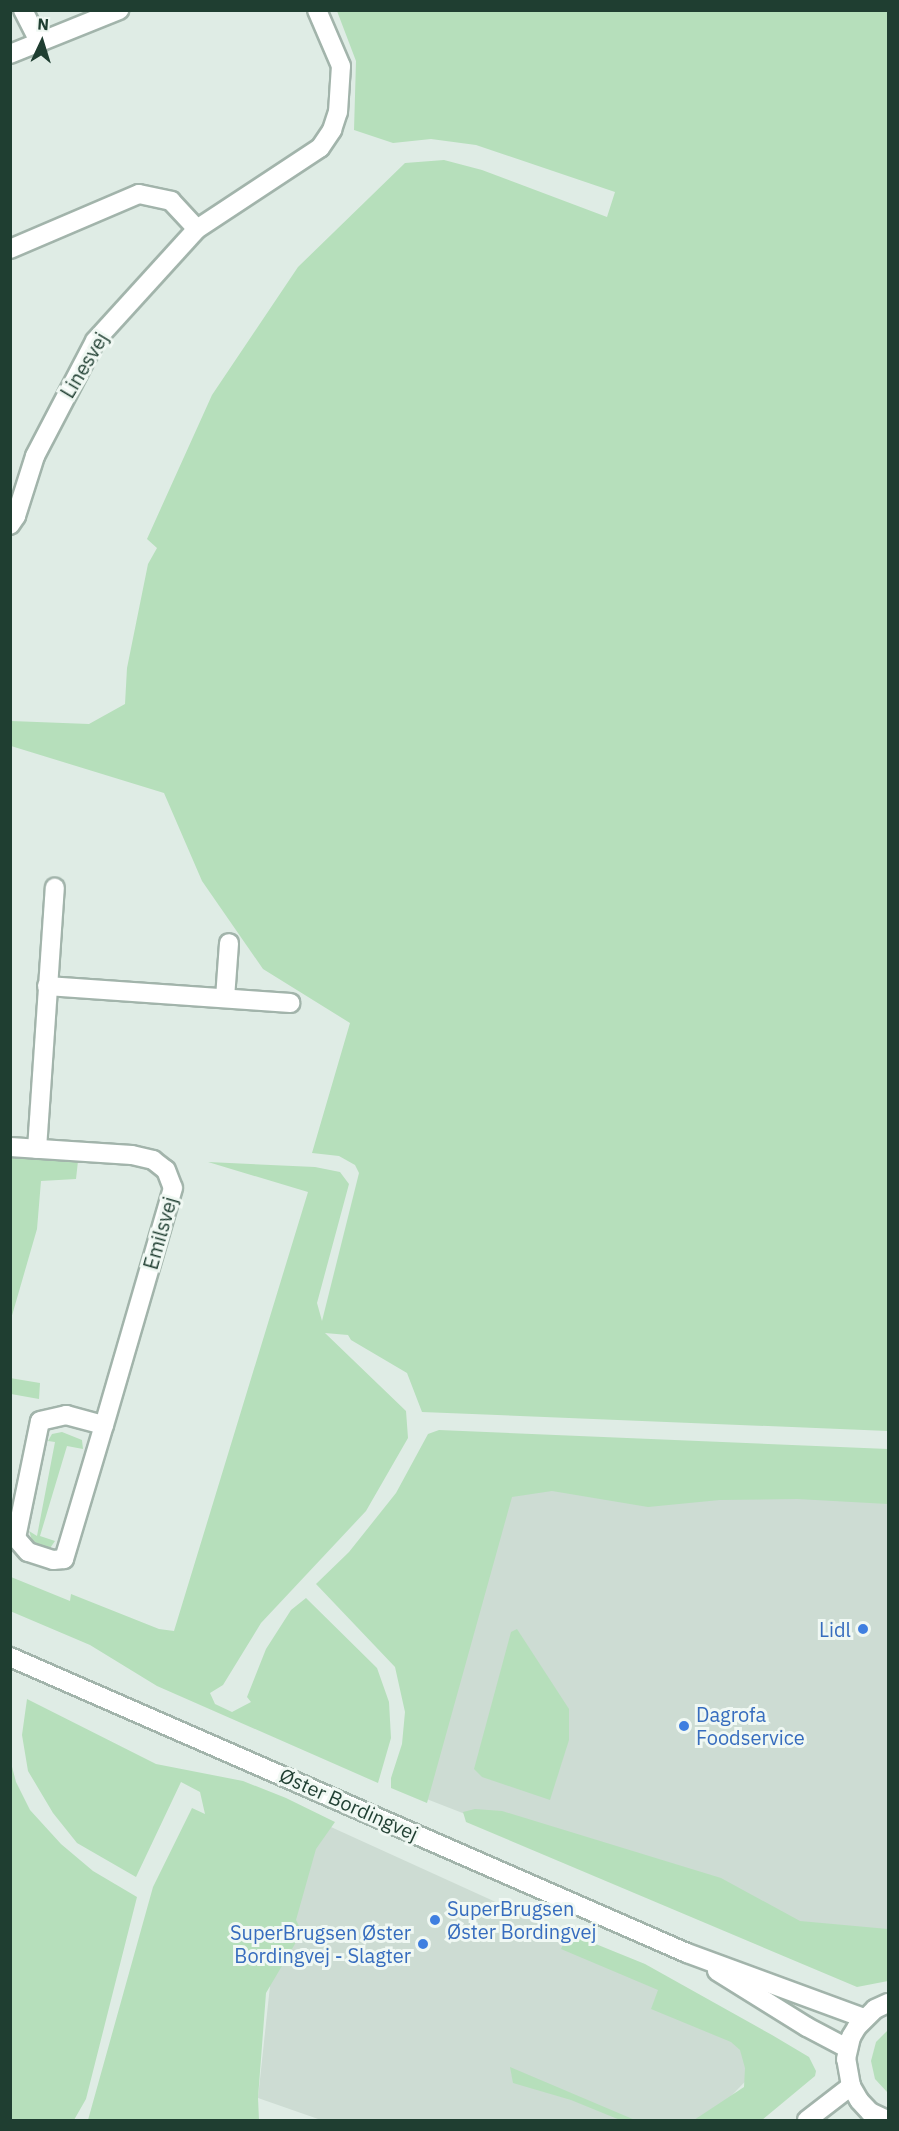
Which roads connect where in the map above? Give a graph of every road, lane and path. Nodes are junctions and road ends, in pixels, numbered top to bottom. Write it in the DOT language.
graph roads {
  1 [pos="23,10"];
  2 [pos="119,10"];
  3 [pos="317,10"];
  4 [pos="39,43"];
  5 [pos="10,54"];
  6 [pos="197,229"];
  7 [pos="10,249"];
  8 [pos="10,525"];
  9 [pos="55,888"];
  10 [pos="229,943"];
  11 [pos="47,986"];
  12 [pos="225,998"];
  13 [pos="290,1003"];
  14 [pos="10,1148"];
  15 [pos="37,1149"];
  16 [pos="104,1425"];
  17 [pos="10,1657"];
  18 [pos="687,1953"];
  19 [pos="888,2003"];
  20 [pos="864,2018"];
  21 [pos="848,2048"];
  22 [pos="851,2086"];
  23 [pos="872,2118"];
  24 [pos="807,2121"];
  1 -- 4 [label="street"];
  2 -- 4 [label="street"];
  3 -- 6 [label="street, Linesvej"];
  4 -- 5 [label="street"];
  6 -- 7 [label="street"];
  6 -- 8 [label="street, Linesvej"];
  9 -- 11 [label="street"];
  10 -- 12 [label="street"];
  11 -- 12 [label="street"];
  11 -- 15 [label="street"];
  12 -- 13 [label="street"];
  14 -- 15 [label="street, Emilsvej"];
  15 -- 16 [label="street, Emilsvej"];
  16 -- 16 [label="street, Emilsvej"];
  17 -- 18 [label="street, Øster Bordingvej"];
  18 -- 20 [label="street, Øster Bordingvej"];
  18 -- 21 [label="street, Øster Bordingvej"];
  19 -- 20 [label="street"];
  20 -- 21 [label="street"];
  21 -- 22 [label="street"];
  22 -- 23 [label="street"];
  22 -- 24 [label="street"];
}
